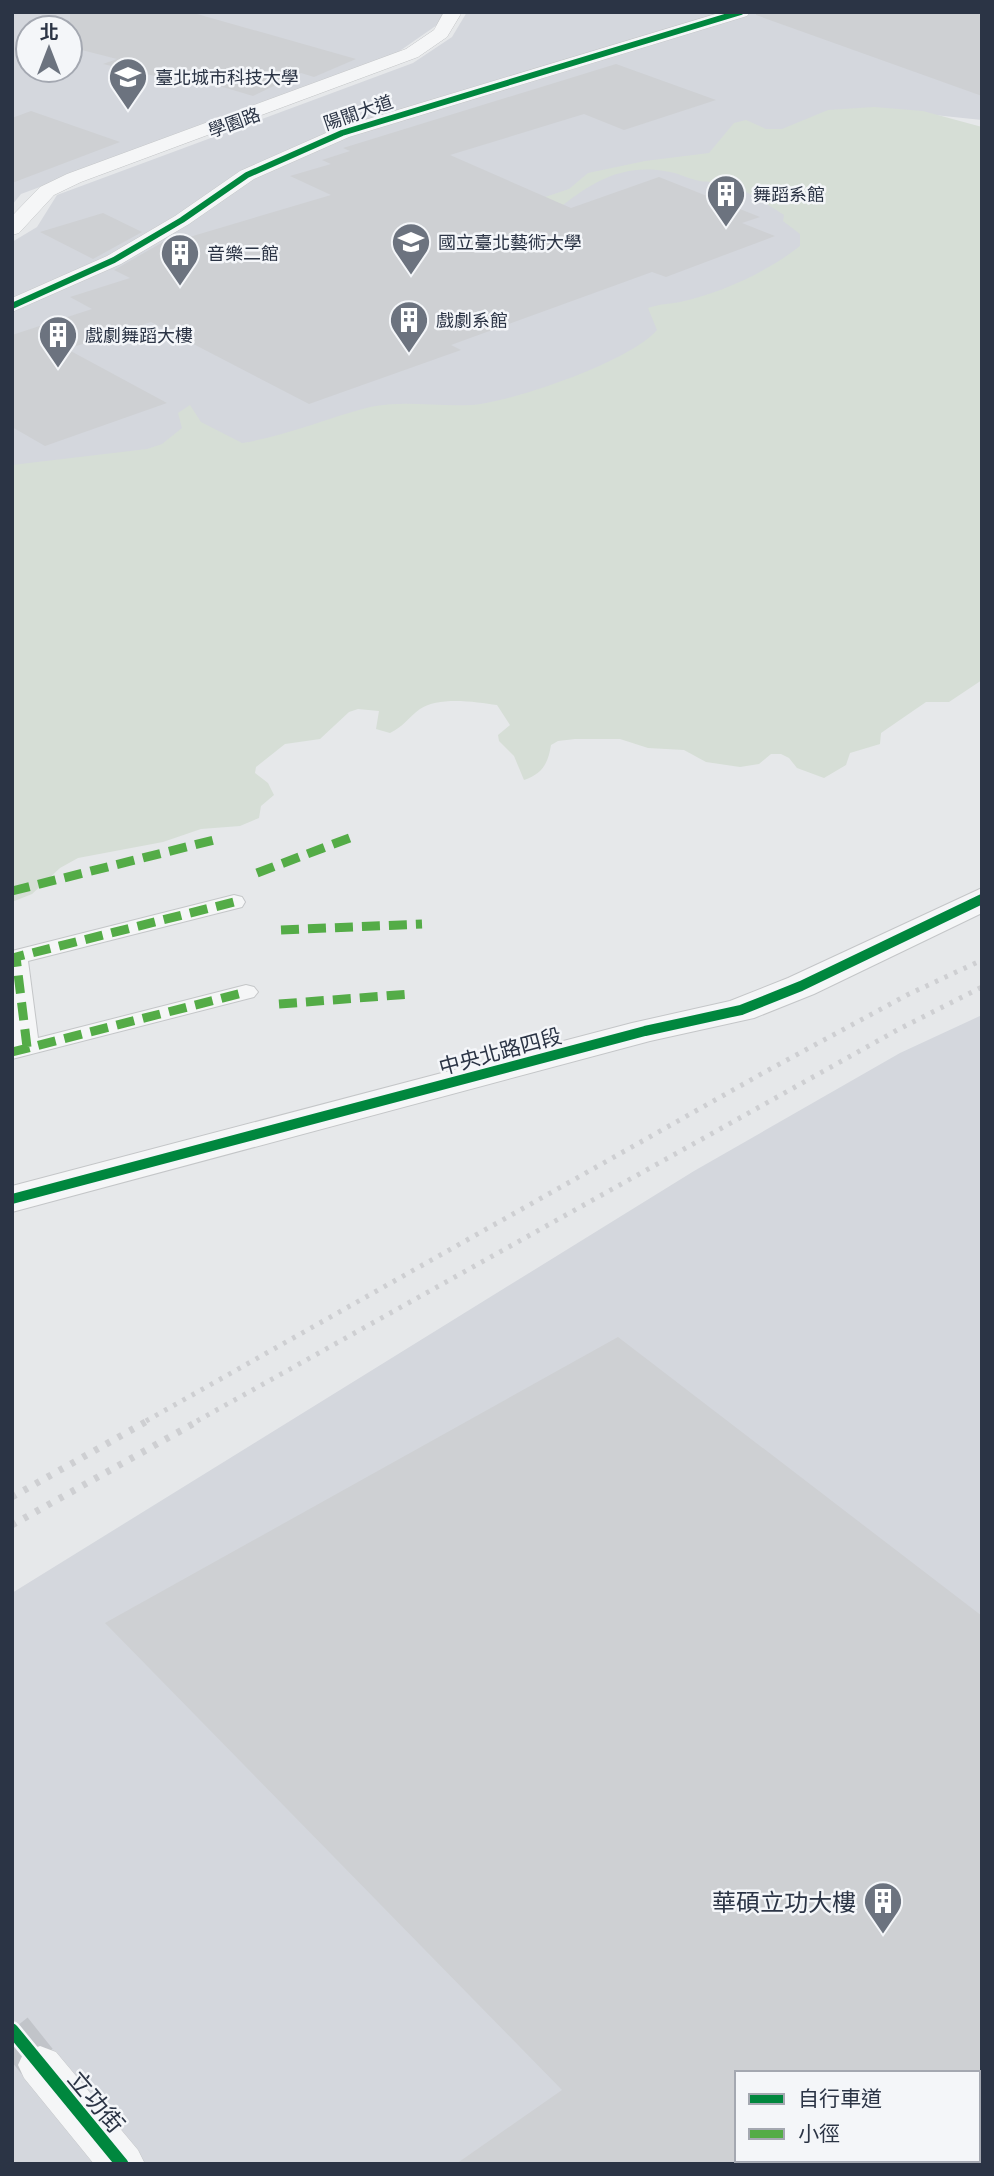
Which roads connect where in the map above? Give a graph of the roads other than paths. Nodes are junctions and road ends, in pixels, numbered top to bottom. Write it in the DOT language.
graph roads {
  1 [pos="453,12"];
  2 [pos="741,12"];
  3 [pos="12,229"];
  4 [pos="12,306"];
  5 [pos="982,899"];
  6 [pos="234,902"];
  7 [pos="246,992"];
  8 [pos="19,1049"];
  9 [pos="12,1199"];
  10 [pos="40,2065"];
  11 [pos="122,2164"];
  1 -- 3 [label="street, 學園路"];
  2 -- 4 [label="street, 陽關大道"];
  5 -- 9 [label="street, 中央北路四段"];
  6 -- 8 [label="street"];
  7 -- 8 [label="street"];
  10 -- 11 [label="street, 立功街"];
}
